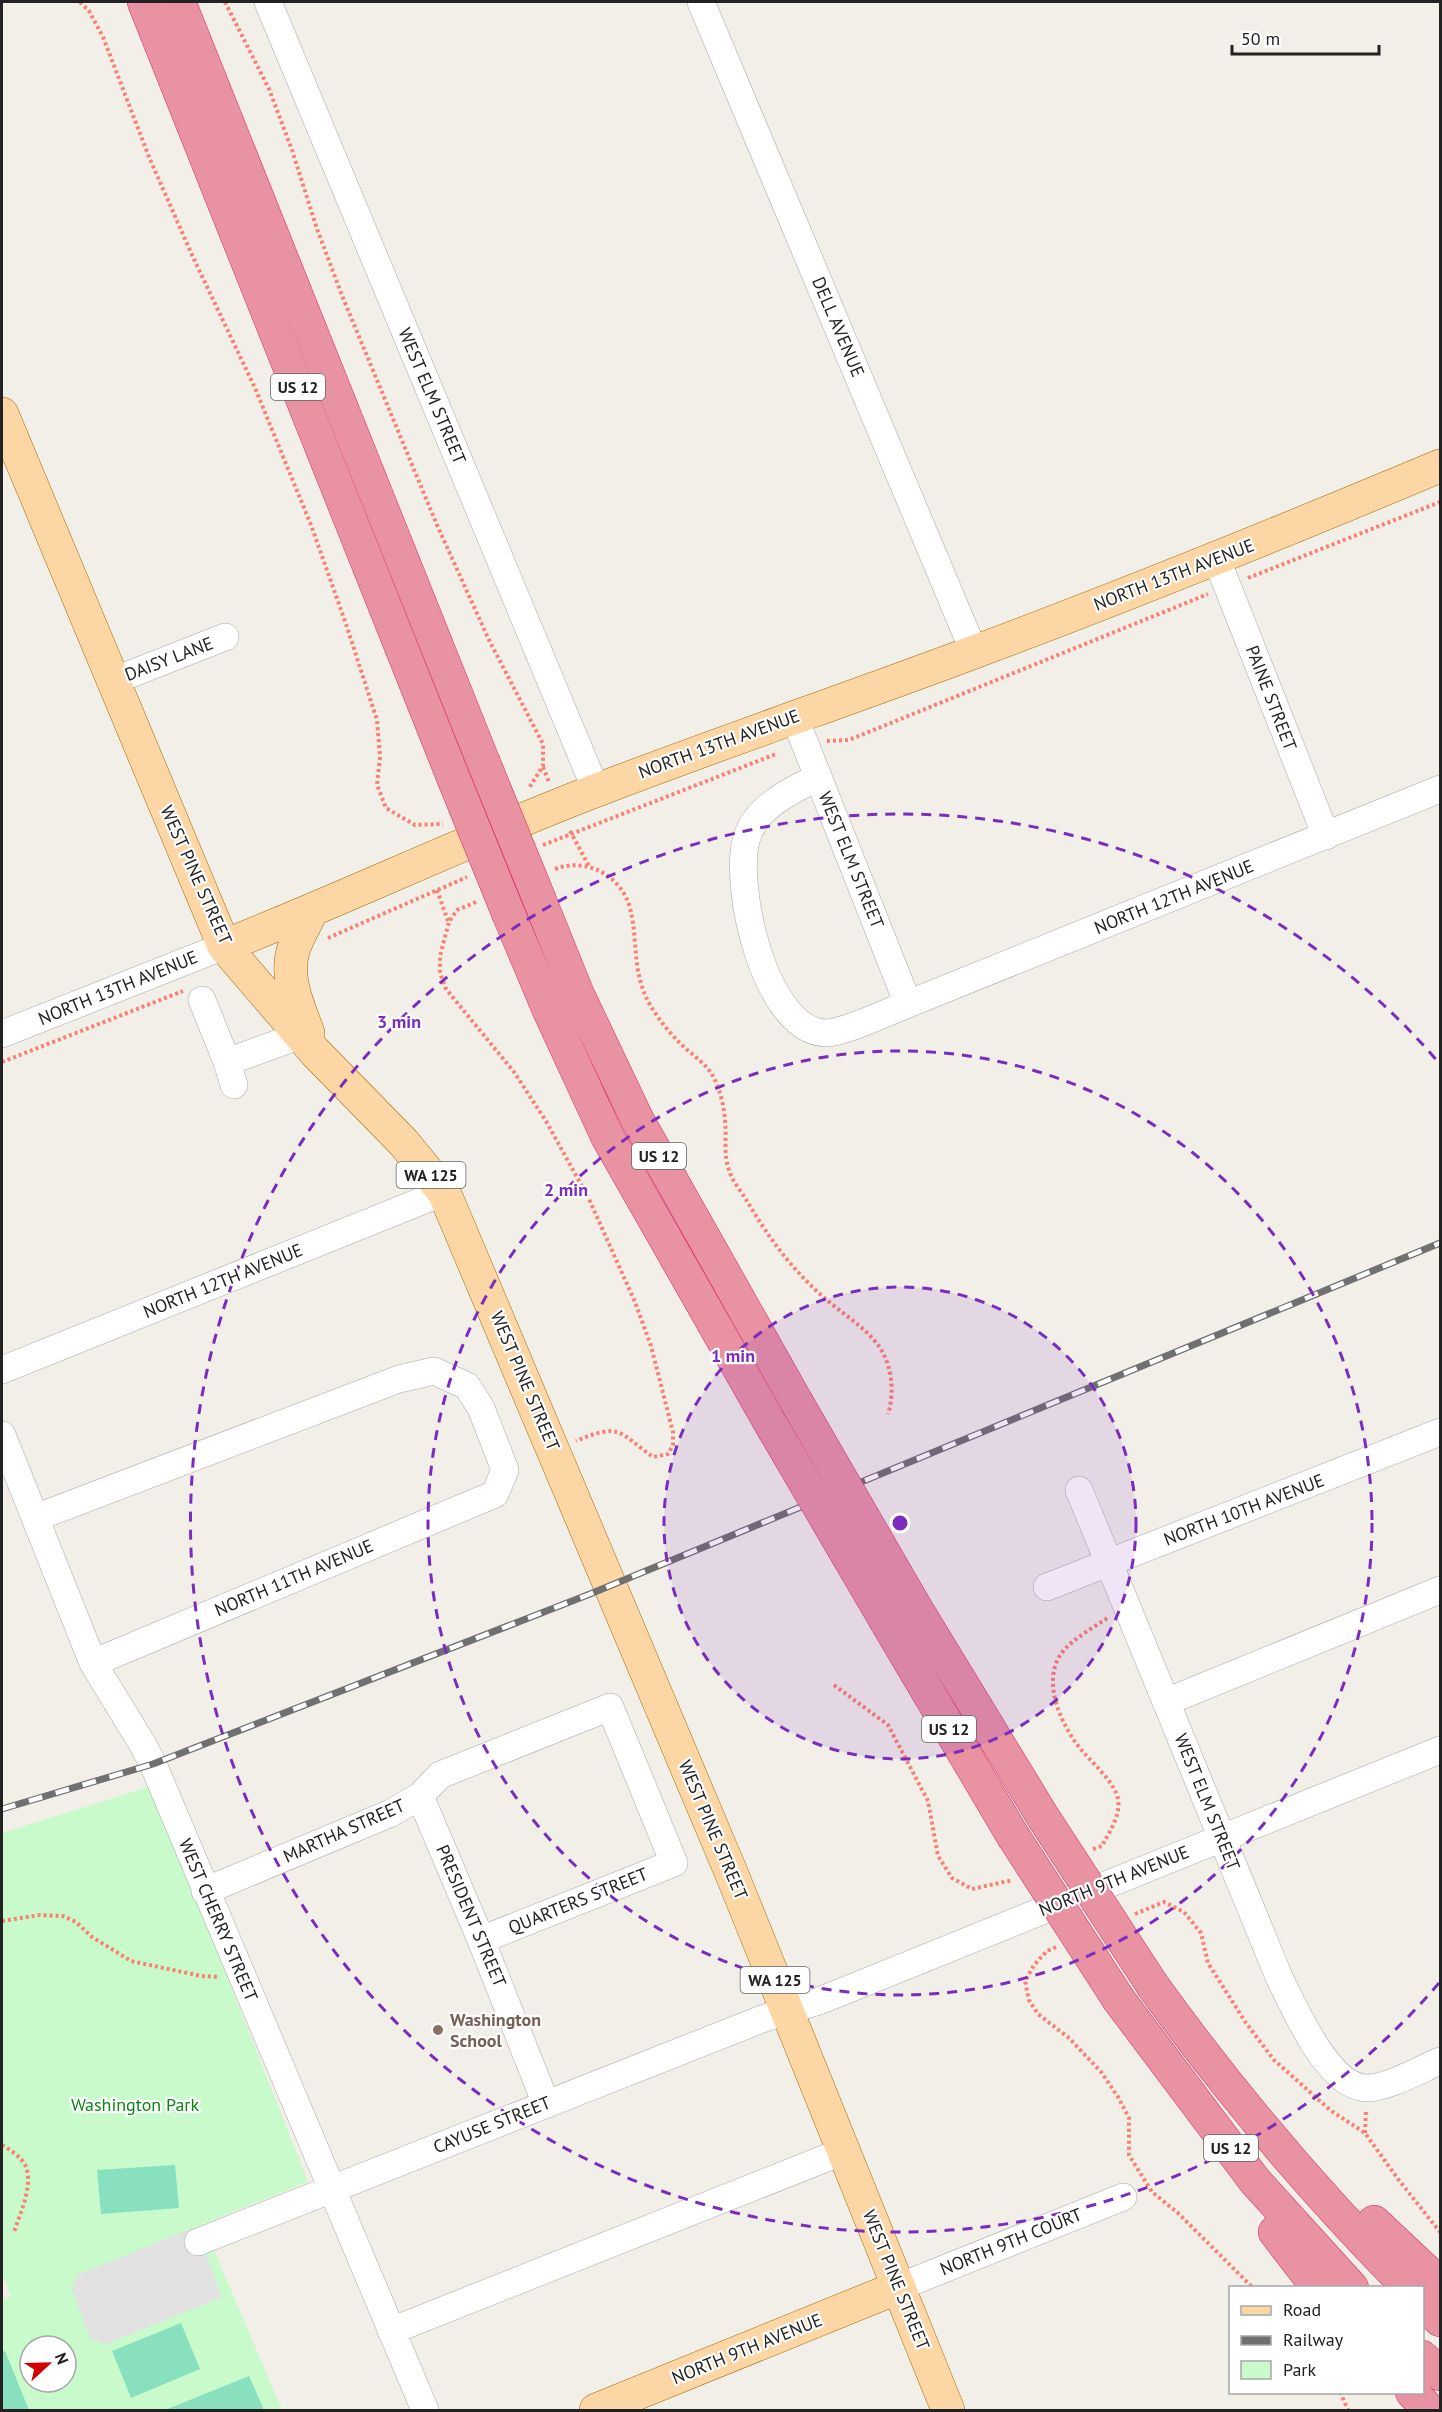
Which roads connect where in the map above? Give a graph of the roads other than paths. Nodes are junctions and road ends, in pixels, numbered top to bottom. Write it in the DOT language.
graph roads {
  1 [pos="144,2"];
  2 [pos="179,2"];
  3 [pos="268,2"];
  4 [pos="701,2"];
  5 [pos="2,414"];
  6 [pos="1440,466"];
  7 [pos="1222,573"];
  8 [pos="225,637"];
  9 [pos="974,652"];
  10 [pos="113,681"];
  11 [pos="799,730"];
  12 [pos="818,777"];
  13 [pos="1440,789"];
  14 [pos="596,790"];
  15 [pos="1326,836"];
  16 [pos="318,925"];
  17 [pos="224,946"];
  18 [pos="195,995"];
  19 [pos="908,1004"];
  20 [pos="2,1034"];
  21 [pos="308,1044"];
  22 [pos="444,1192"];
  23 [pos="2,1370"];
  24 [pos="1440,1432"];
  25 [pos="2,1435"];
  26 [pos="11,1487"];
  27 [pos="1079,1490"];
  28 [pos="35,1518"];
  29 [pos="1109,1563"];
  30 [pos="1047,1587"];
  31 [pos="1440,1590"];
  32 [pos="93,1662"];
  33 [pos="1166,1702"];
  34 [pos="1440,1750"];
  35 [pos="420,1796"];
  36 [pos="1222,1837"];
  37 [pos="674,1863"];
  38 [pos="206,1891"];
  39 [pos="481,1940"];
  40 [pos="788,2011"];
  41 [pos="1201,2054"];
  42 [pos="1440,2061"];
  43 [pos="1179,2078"];
  44 [pos="546,2104"];
  45 [pos="844,2151"];
  46 [pos="331,2189"];
  47 [pos="1124,2197"];
  48 [pos="198,2242"];
  49 [pos="1440,2284"];
  50 [pos="1316,2286"];
  51 [pos="1350,2286"];
  52 [pos="1407,2286"];
  53 [pos="898,2287"];
  54 [pos="1424,2303"];
  55 [pos="1440,2320"];
  56 [pos="391,2331"];
  57 [pos="1424,2358"];
  58 [pos="1440,2373"];
  59 [pos="1414,2394"];
  60 [pos="425,2410"];
  61 [pos="596,2410"];
  62 [pos="948,2410"];
  63 [pos="1430,2410"];
  1 -- 43 [label="highway, US 12, bridge"];
  2 -- 41 [label="highway, US 12, bridge"];
  3 -- 14 [label="street, WEST ELM STREET"];
  4 -- 9 [label="street, DELL AVENUE"];
  5 -- 10 [label="main road, WEST PINE STREET"];
  6 -- 7 [label="main road, NORTH 13TH AVENUE"];
  7 -- 9 [label="main road, NORTH 13TH AVENUE"];
  7 -- 15 [label="street, PAINE STREET"];
  8 -- 10 [label="street, DAISY LANE"];
  9 -- 11 [label="main road, NORTH 13TH AVENUE"];
  10 -- 17 [label="main road, WEST PINE STREET"];
  11 -- 12 [label="street, WEST ELM STREET"];
  11 -- 14 [label="main road, NORTH 13TH AVENUE"];
  12 -- 19 [label="street, WEST ELM STREET"];
  12 -- 19 [label="street, NORTH 12TH AVENUE"];
  13 -- 15 [label="street, NORTH 12TH AVENUE"];
  14 -- 16 [label="main road, NORTH 13TH AVENUE"];
  15 -- 19 [label="street, NORTH 12TH AVENUE"];
  16 -- 17 [label="main road, NORTH 13TH AVENUE"];
  16 -- 21 [label="main road, WA 125"];
  17 -- 20 [label="street, NORTH 13TH AVENUE"];
  17 -- 21 [label="main road, WEST PINE STREET / WA 125"];
  18 -- 21 [label="street"];
  21 -- 22 [label="main road, WEST PINE STREET / WA 125"];
  22 -- 23 [label="street, NORTH 12TH AVENUE"];
  22 -- 40 [label="main road, WEST PINE STREET / WA 125"];
  24 -- 29 [label="street, NORTH 10TH AVENUE"];
  25 -- 26 [label="street, WEST CHERRY STREET"];
  26 -- 28 [label="street, WEST CHERRY STREET"];
  27 -- 29 [label="street, WEST ELM STREET"];
  28 -- 32 [label="street, WEST CHERRY STREET"];
  28 -- 32 [label="street, NORTH 11TH AVENUE"];
  29 -- 30 [label="street, NORTH 10TH AVENUE"];
  29 -- 33 [label="street, WEST ELM STREET"];
  31 -- 33 [label="street"];
  32 -- 38 [label="street, WEST CHERRY STREET"];
  33 -- 36 [label="street, WEST ELM STREET"];
  34 -- 36 [label="street, NORTH 9TH AVENUE"];
  35 -- 37 [label="street, MARTHA STREET"];
  35 -- 38 [label="street, MARTHA STREET"];
  35 -- 39 [label="street, PRESIDENT STREET"];
  36 -- 40 [label="street, NORTH 9TH AVENUE"];
  36 -- 42 [label="street, WEST ELM STREET"];
  37 -- 39 [label="street, QUARTERS STREET"];
  38 -- 46 [label="street, WEST CHERRY STREET"];
  39 -- 44 [label="street, PRESIDENT STREET"];
  40 -- 44 [label="street, CAYUSE STREET"];
  40 -- 45 [label="main road, WEST PINE STREET / WA 125"];
  41 -- 49 [label="highway"];
  41 -- 52 [label="highway, US 12"];
  43 -- 50 [label="highway"];
  43 -- 51 [label="highway, US 12"];
  44 -- 46 [label="street, CAYUSE STREET"];
  45 -- 53 [label="main road, WEST PINE STREET / WA 125"];
  45 -- 56 [label="street"];
  46 -- 48 [label="street, CAYUSE STREET"];
  46 -- 56 [label="street, WEST CHERRY STREET"];
  47 -- 53 [label="street, NORTH 9TH COURT"];
  53 -- 61 [label="main road, NORTH 9TH AVENUE"];
  53 -- 62 [label="main road, WEST PINE STREET"];
  54 -- 55 [label="highway"];
  56 -- 60 [label="street, WEST CHERRY STREET"];
  57 -- 58 [label="highway"];
  59 -- 63 [label="highway"];
}
